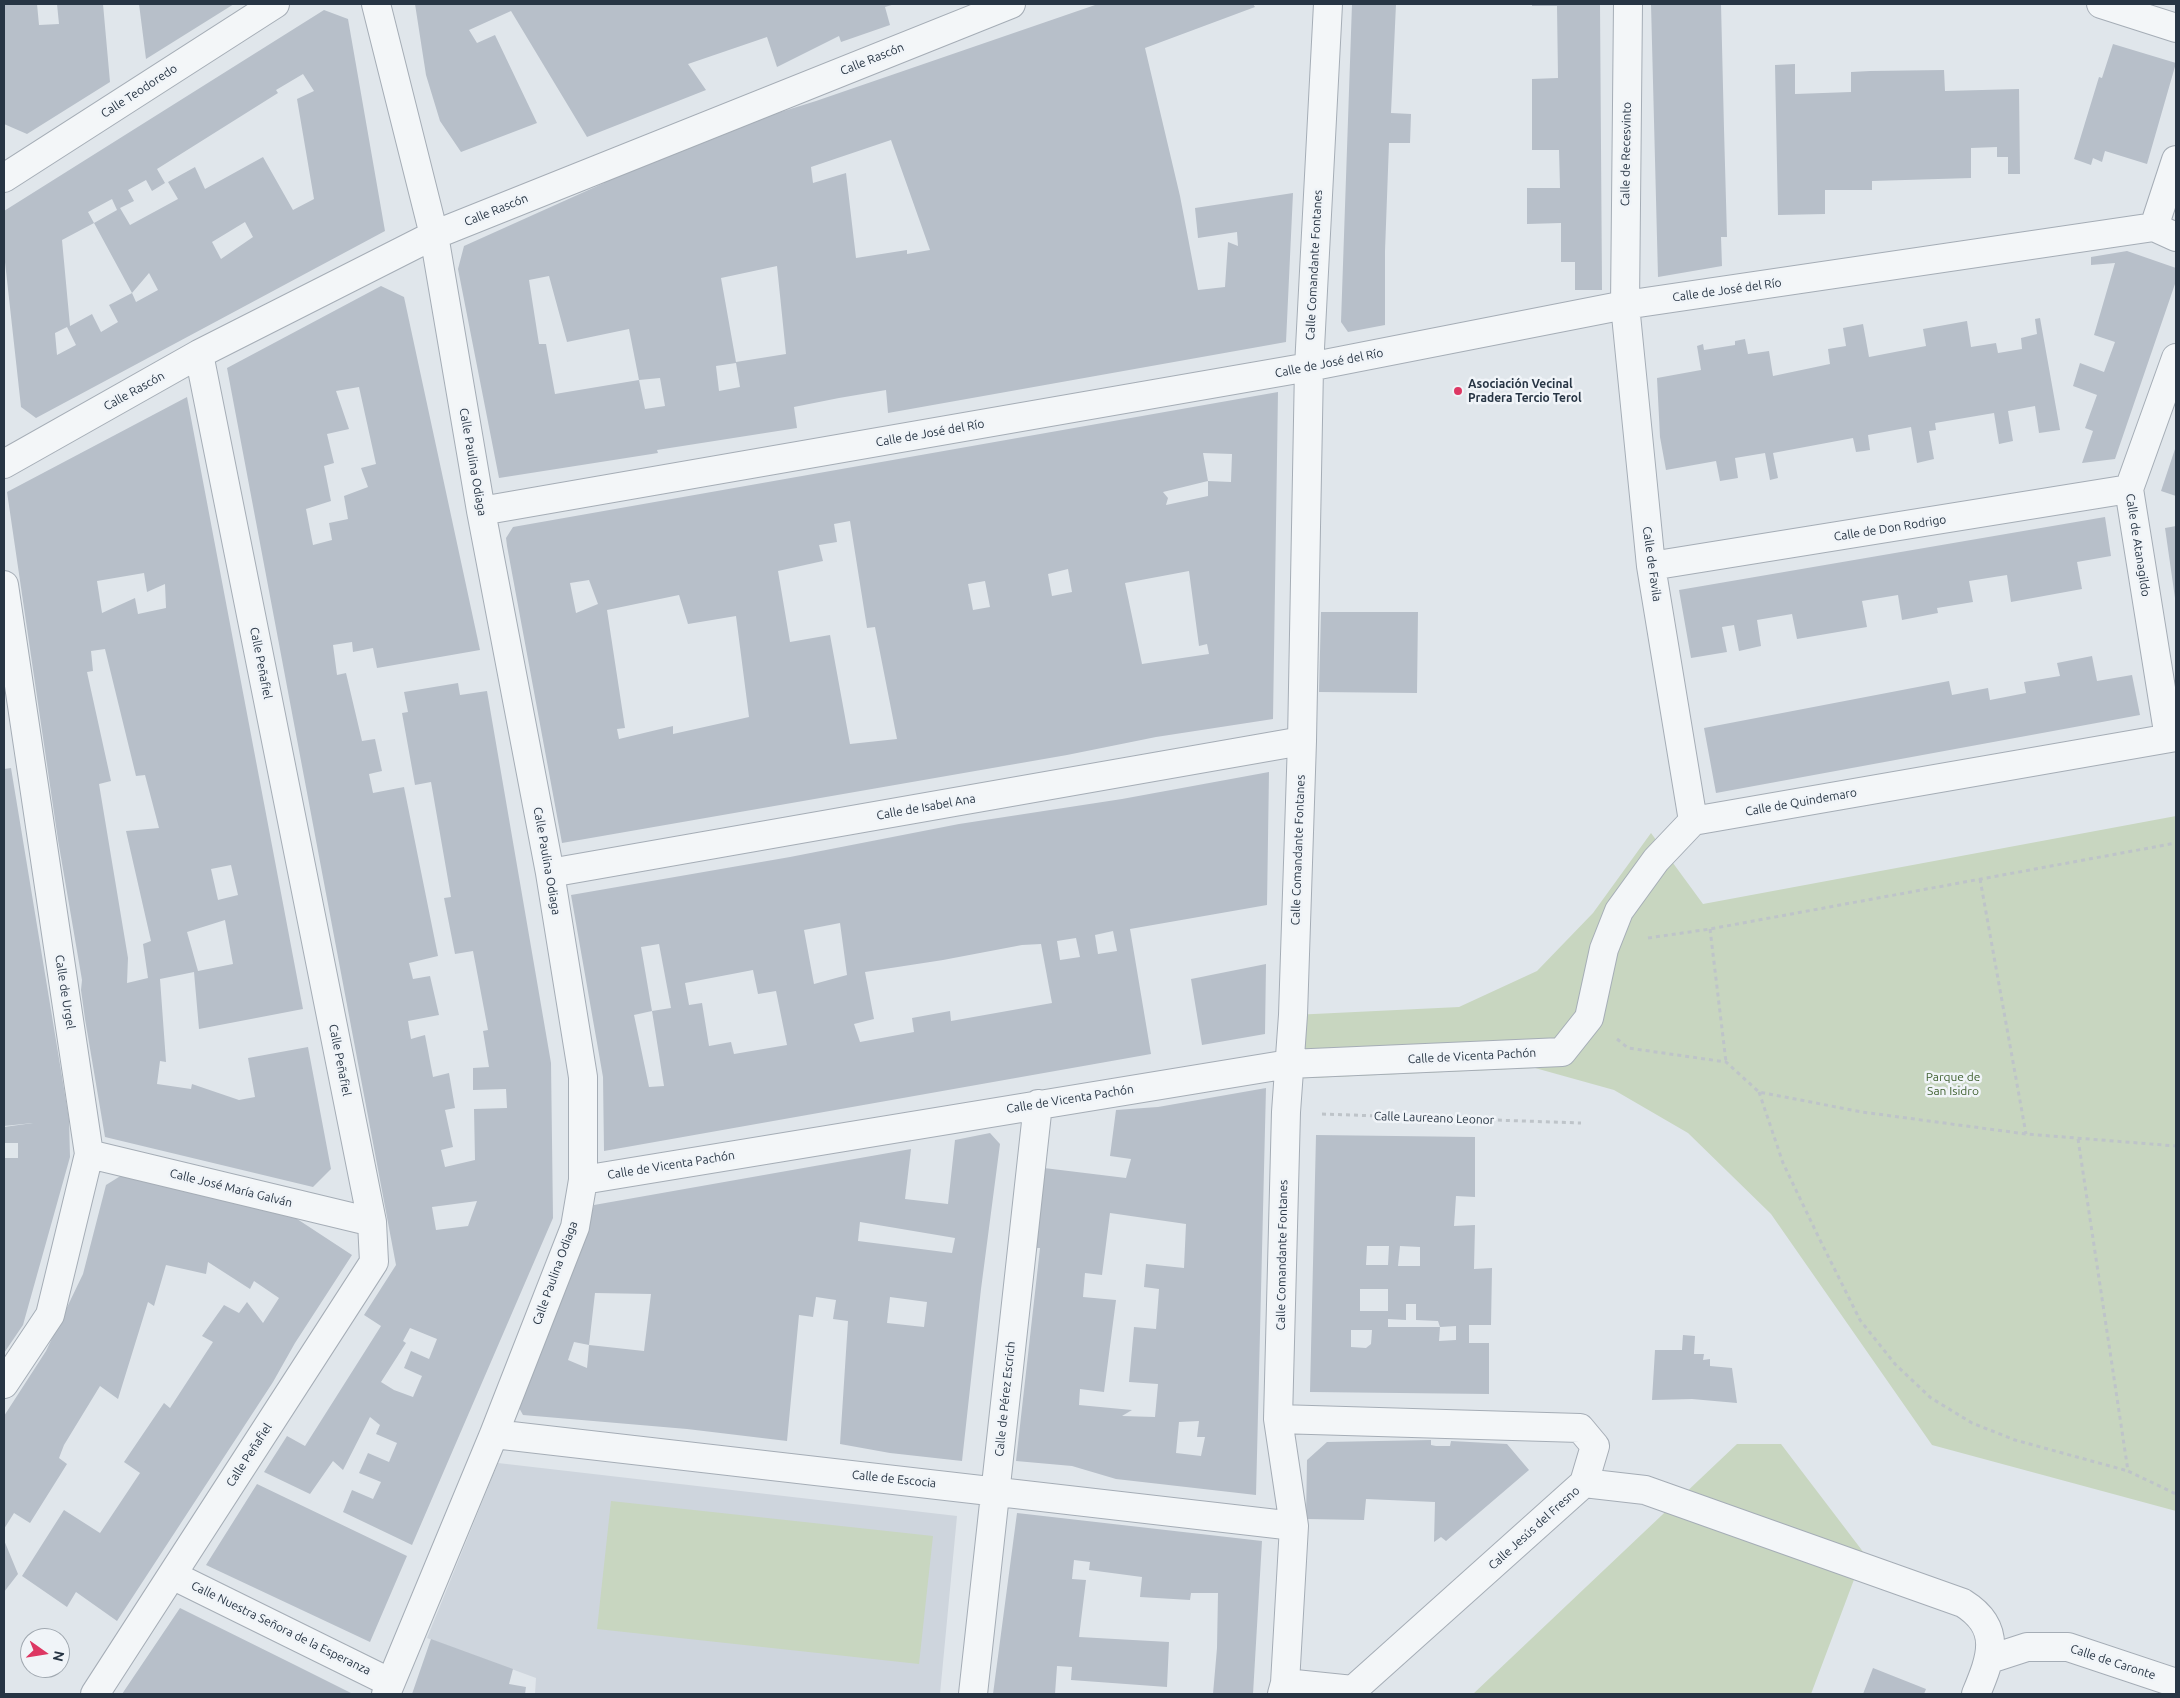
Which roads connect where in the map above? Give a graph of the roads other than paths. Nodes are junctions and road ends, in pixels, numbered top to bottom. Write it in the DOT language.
graph roads {
  1 [pos="275,4"];
  2 [pos="376,4"];
  3 [pos="1011,4"];
  4 [pos="1328,4"];
  5 [pos="1628,4"];
  6 [pos="2101,4"];
  7 [pos="2176,28"];
  8 [pos="2176,160"];
  9 [pos="4,178"];
  10 [pos="2165,232"];
  11 [pos="434,235"];
  12 [pos="1625,305"];
  13 [pos="200,354"];
  14 [pos="2176,358"];
  15 [pos="1309,367"];
  16 [pos="4,464"];
  17 [pos="2129,489"];
  18 [pos="481,511"];
  19 [pos="1651,566"];
  20 [pos="4,584"];
  21 [pos="2173,737"];
  22 [pos="1302,741"];
  23 [pos="1693,821"];
  24 [pos="550,873"];
  25 [pos="1289,1064"];
  26 [pos="1038,1104"];
  27 [pos="89,1154"];
  28 [pos="583,1180"];
  29 [pos="372,1222"];
  30 [pos="4,1384"];
  31 [pos="1278,1419"];
  32 [pos="494,1434"];
  33 [pos="1584,1483"];
  34 [pos="994,1490"];
  35 [pos="1294,1526"];
  36 [pos="172,1575"];
  37 [pos="1990,1659"];
  38 [pos="2176,1683"];
  39 [pos="388,1688"];
  40 [pos="1283,1689"];
  41 [pos="94,1694"];
  42 [pos="973,1694"];
  43 [pos="1976,1694"];
  1 -- 9 [label="street, Calle Teodoredo"];
  2 -- 11 [label="street, Calle Paulina Odiaga"];
  3 -- 11 [label="street, Calle Rascón"];
  4 -- 15 [label="street, Calle Comandante Fontanes"];
  5 -- 12 [label="street, Calle de Recesvinto"];
  6 -- 7 [label="street"];
  8 -- 10 [label="street"];
  10 -- 12 [label="street, Calle de José del Río"];
  11 -- 13 [label="street, Calle Rascón"];
  11 -- 18 [label="street, Calle Paulina Odiaga"];
  12 -- 15 [label="street, Calle de José del Río"];
  12 -- 19 [label="street, Calle de Favila"];
  13 -- 16 [label="street, Calle Rascón"];
  13 -- 29 [label="street, Calle Peñafiel"];
  14 -- 17 [label="street, Calle de Atanagildo"];
  15 -- 18 [label="street, Calle de José del Río"];
  15 -- 22 [label="street, Calle Comandante Fontanes"];
  17 -- 19 [label="street, Calle de Don Rodrigo"];
  17 -- 21 [label="street, Calle de Atanagildo"];
  18 -- 24 [label="street, Calle Paulina Odiaga"];
  19 -- 23 [label="street, Calle de Favila"];
  20 -- 27 [label="street, Calle de Urgel"];
  21 -- 23 [label="street, Calle de Quindemaro"];
  22 -- 24 [label="street, Calle de Isabel Ana"];
  22 -- 25 [label="street, Calle Comandante Fontanes"];
  23 -- 25 [label="street, Calle de Vicenta Pachón"];
  24 -- 28 [label="street, Calle Paulina Odiaga"];
  25 -- 26 [label="street, Calle de Vicenta Pachón"];
  25 -- 31 [label="street, Calle Comandante Fontanes"];
  26 -- 28 [label="street, Calle de Vicenta Pachón"];
  26 -- 34 [label="street, Calle de Pérez Escrich"];
  27 -- 29 [label="street, Calle José María Galván"];
  27 -- 30 [label="street, Calle de Urgel"];
  28 -- 32 [label="street, Calle Paulina Odiaga"];
  29 -- 36 [label="street, Calle Peñafiel"];
  31 -- 33 [label="street, Calle Jesús del Fresno"];
  31 -- 35 [label="street, Calle Comandante Fontanes"];
  32 -- 34 [label="street, Calle de Escocia"];
  32 -- 39 [label="street, Calle Paulina Odiaga"];
  33 -- 37 [label="street"];
  33 -- 40 [label="street, Calle Jesús del Fresno"];
  34 -- 35 [label="street, Calle de Escocia"];
  34 -- 42 [label="street, Calle de Pérez Escrich"];
  35 -- 40 [label="street, Calle Comandante Fontanes"];
  36 -- 39 [label="street, Calle Nuestra Señora de la Esperanza"];
  36 -- 41 [label="street, Calle Peñafiel"];
  37 -- 38 [label="street, Calle de Caronte"];
  37 -- 43 [label="street"];
}
